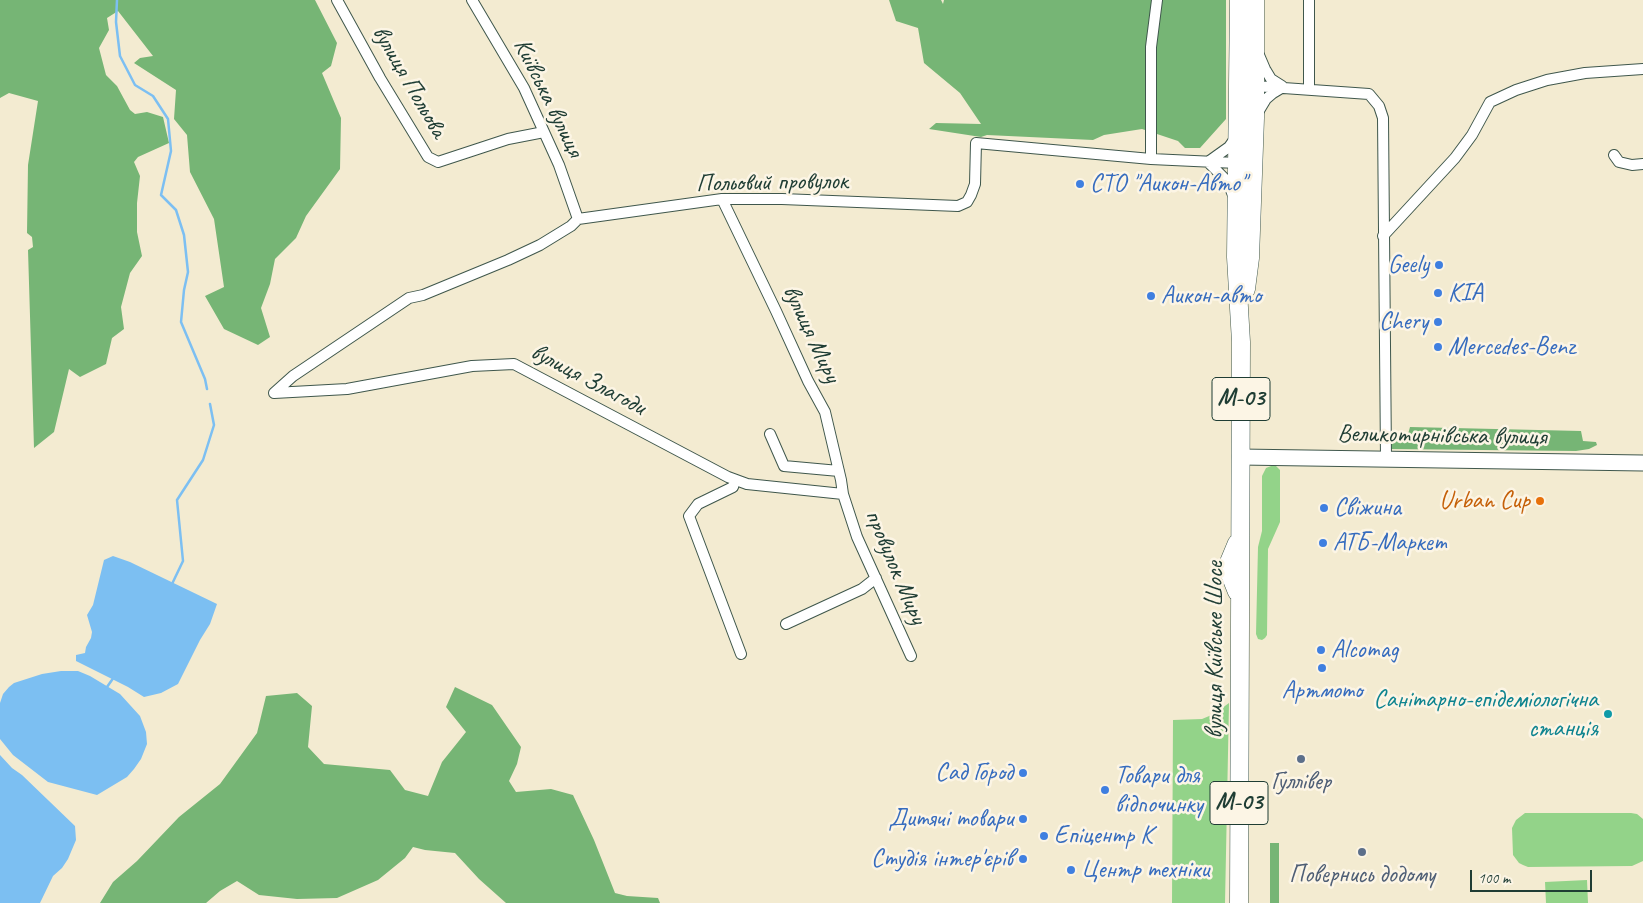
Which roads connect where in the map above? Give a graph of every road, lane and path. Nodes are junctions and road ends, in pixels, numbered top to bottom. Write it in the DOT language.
graph roads {
  1 [pos="337,0"];
  2 [pos="472,0"];
  3 [pos="1156,0"];
  4 [pos="1239,0"];
  5 [pos="1255,0"];
  6 [pos="1309,0"];
  7 [pos="1256,44"];
  8 [pos="1239,69"];
  9 [pos="1643,69"];
  10 [pos="1255,86"];
  11 [pos="1283,87"];
  12 [pos="1309,88"];
  13 [pos="1238,103"];
  14 [pos="1255,118"];
  15 [pos="1238,131"];
  16 [pos="544,132"];
  17 [pos="1254,140"];
  18 [pos="1614,156"];
  19 [pos="1151,159"];
  20 [pos="1208,162"];
  21 [pos="1237,163"];
  22 [pos="1643,164"];
  23 [pos="722,199"];
  24 [pos="1244,201"];
  25 [pos="575,223"];
  26 [pos="1383,236"];
  27 [pos="274,393"];
  28 [pos="770,434"];
  29 [pos="1240,457"];
  30 [pos="1386,459"];
  31 [pos="1643,463"];
  32 [pos="839,471"];
  33 [pos="735,480"];
  34 [pos="842,494"];
  35 [pos="876,578"];
  36 [pos="786,624"];
  37 [pos="741,654"];
  38 [pos="911,656"];
  39 [pos="1239,903"];
  1 -- 16 [label="street, вулиця Польова"];
  2 -- 16 [label="street, Київська вулиця"];
  3 -- 19 [label="street"];
  4 -- 8 [label="highway, М-03"];
  5 -- 7 [label="highway, М-03"];
  6 -- 12 [label="street"];
  7 -- 10 [label="highway, М-03"];
  7 -- 11 [label="street"];
  8 -- 10 [label="street"];
  8 -- 13 [label="highway, М-03"];
  9 -- 26 [label="street"];
  10 -- 11 [label="street"];
  10 -- 13 [label="street"];
  10 -- 14 [label="highway, М-03"];
  11 -- 12 [label="street"];
  11 -- 14 [label="street"];
  12 -- 26 [label="street"];
  13 -- 15 [label="highway, М-03"];
  14 -- 17 [label="highway, М-03"];
  15 -- 20 [label="street"];
  15 -- 21 [label="highway, М-03"];
  16 -- 25 [label="street, Київська вулиця"];
  17 -- 21 [label="street"];
  17 -- 24 [label="highway, М-03"];
  18 -- 22 [label="street"];
  19 -- 20 [label="street, Польовий провулок"];
  19 -- 23 [label="street, Польовий провулок"];
  20 -- 21 [label="street, Польовий провулок"];
  20 -- 24 [label="street"];
  21 -- 24 [label="highway, М-03"];
  23 -- 25 [label="street, Польовий провулок"];
  23 -- 32 [label="street, вулиця Миру"];
  24 -- 29 [label="highway, М-03"];
  25 -- 27 [label="street, Польовий провулок"];
  26 -- 30 [label="street"];
  27 -- 33 [label="street, вулиця Злагоди"];
  28 -- 32 [label="street"];
  29 -- 30 [label="main road, Великотирнівська вулиця"];
  29 -- 39 [label="highway, вулиця Київське Шосе / М-03"];
  30 -- 31 [label="main road, Великотирнівська вулиця"];
  32 -- 34 [label="street, вулиця Миру"];
  33 -- 34 [label="street, вулиця Злагоди"];
  33 -- 37 [label="street"];
  34 -- 35 [label="street, провулок Миру"];
  35 -- 36 [label="street"];
  35 -- 38 [label="street, провулок Миру"];
}
